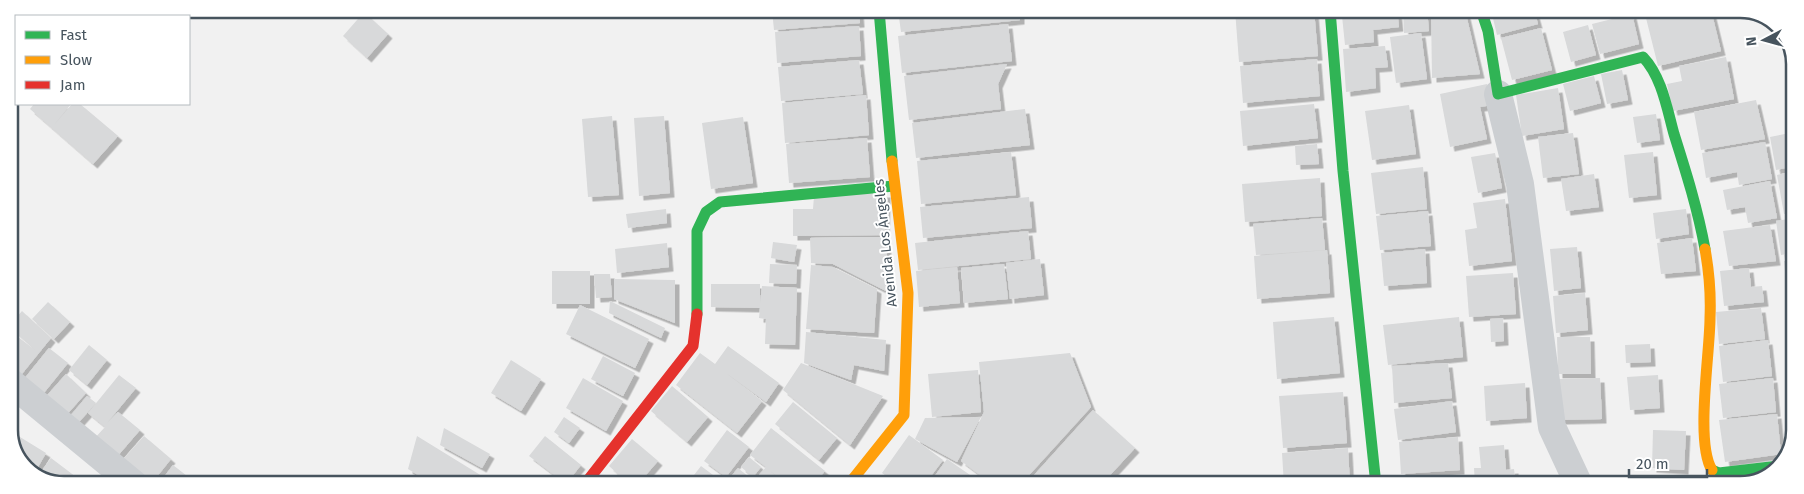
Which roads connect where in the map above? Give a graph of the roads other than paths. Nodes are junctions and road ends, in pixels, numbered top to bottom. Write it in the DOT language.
graph roads {
  1 [pos="880,18"];
  2 [pos="1331,18"];
  3 [pos="1484,18"];
  4 [pos="1498,94"];
  5 [pos="894,186"];
  6 [pos="18,388"];
  7 [pos="1769,467"];
  8 [pos="126,477"];
  9 [pos="590,477"];
  10 [pos="860,477"];
  11 [pos="1375,477"];
  12 [pos="1575,477"];
  1 -- 5 [label="street, Avenida Los Ángeles"];
  2 -- 11 [label="street"];
  3 -- 4 [label="street"];
  4 -- 7 [label="street"];
  4 -- 12 [label="street"];
  5 -- 9 [label="street"];
  5 -- 10 [label="street, Avenida Los Ángeles"];
  6 -- 8 [label="street"];
}
